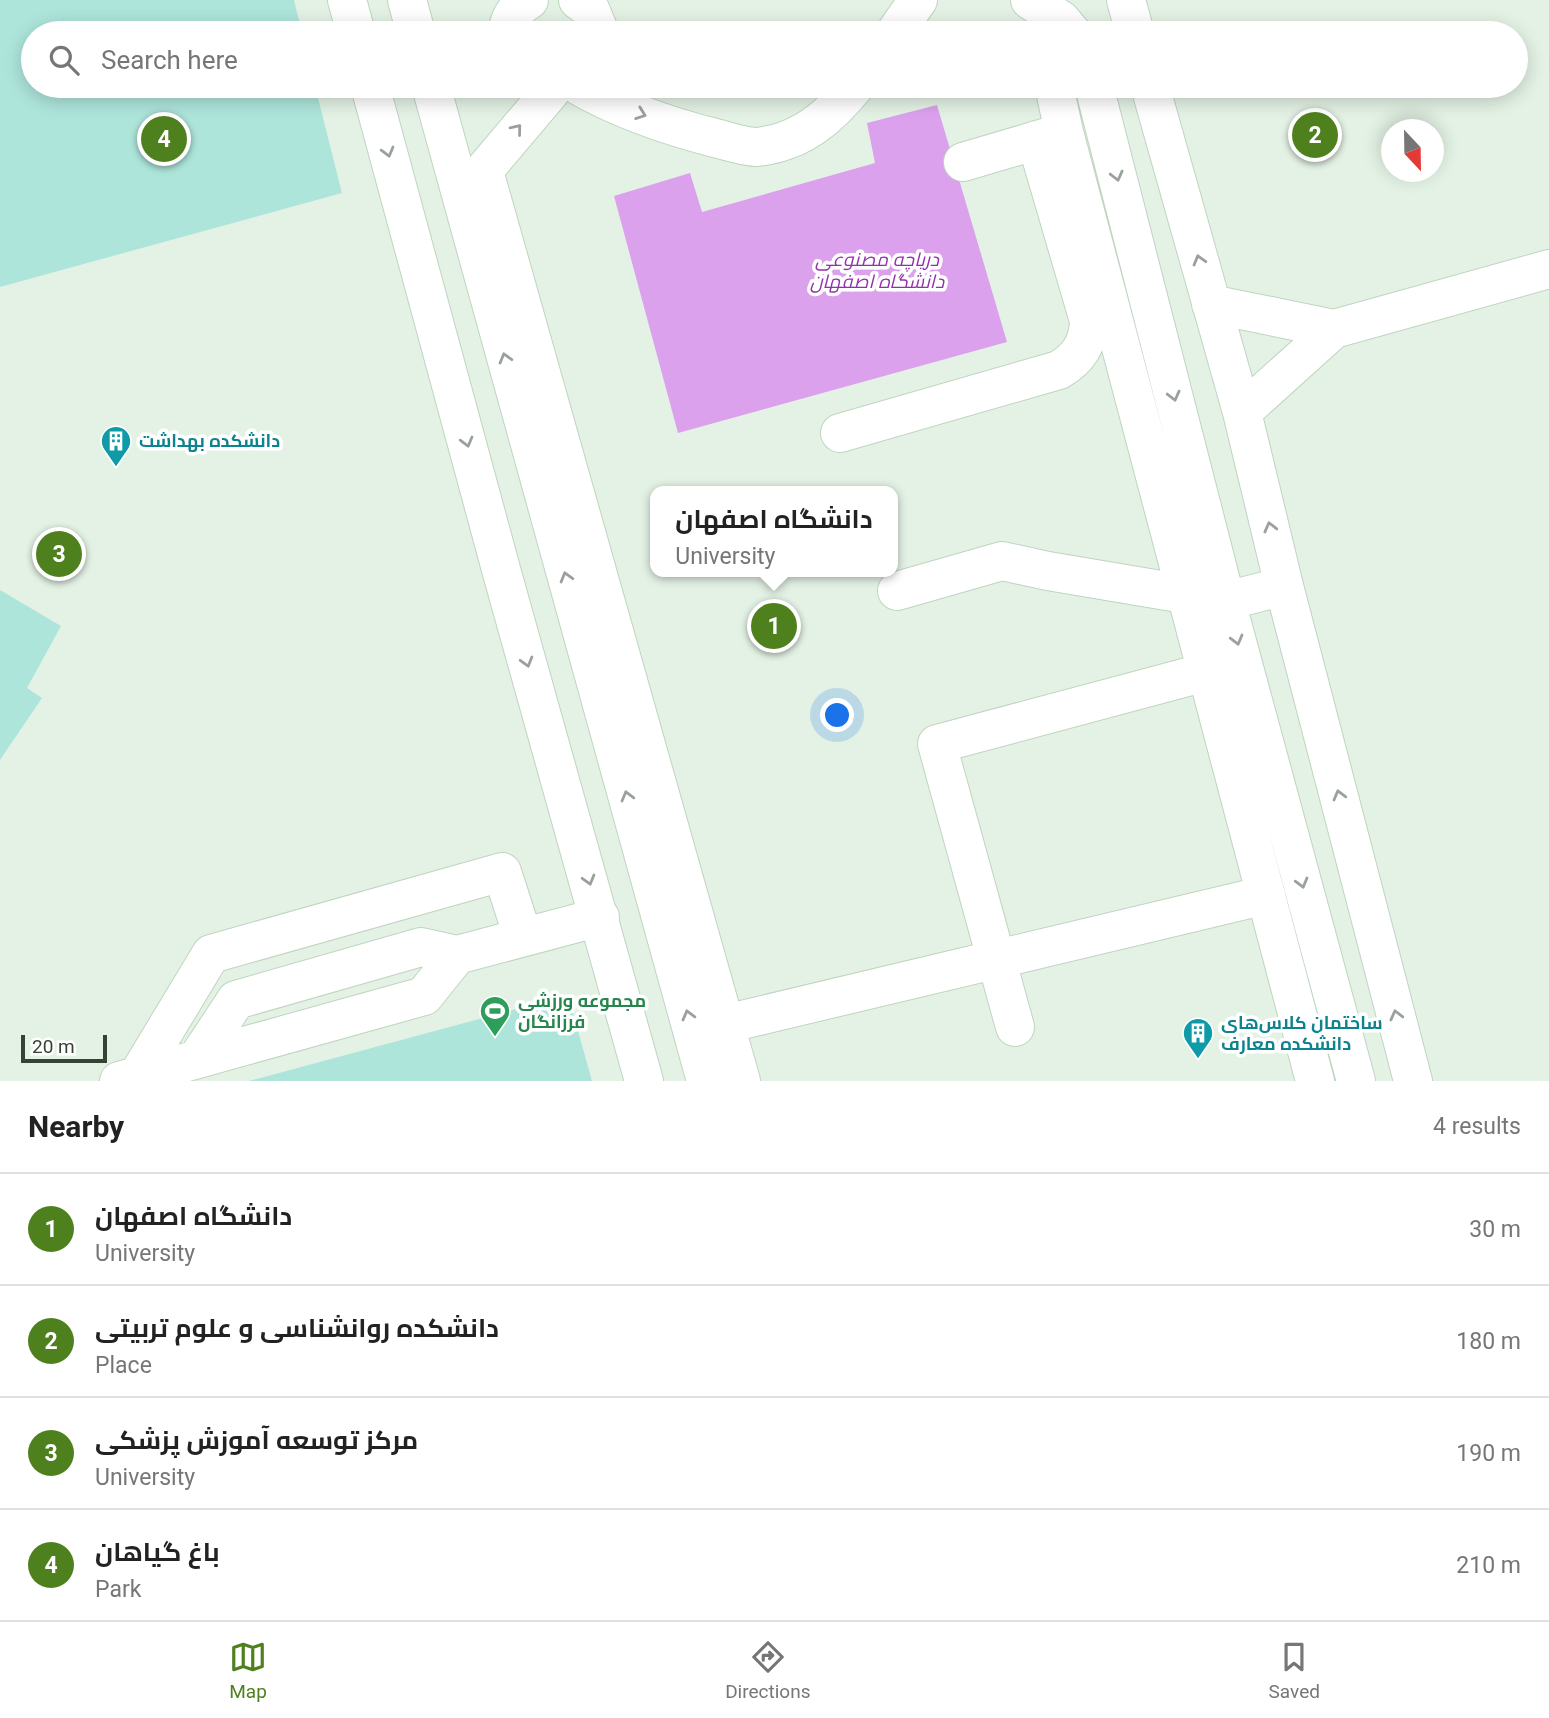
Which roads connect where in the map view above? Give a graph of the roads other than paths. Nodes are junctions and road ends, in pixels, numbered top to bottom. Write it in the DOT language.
graph roads {
  1 [pos="347,0"];
  2 [pos="407,0"];
  3 [pos="529,0"];
  4 [pos="578,0"];
  5 [pos="918,0"];
  6 [pos="1126,0"];
  7 [pos="1044,9"];
  8 [pos="353,21"];
  9 [pos="413,21"];
  10 [pos="510,21"];
  11 [pos="595,21"];
  12 [pos="903,21"];
  13 [pos="1062,21"];
  14 [pos="1062,21"];
  15 [pos="1132,21"];
  16 [pos="373,98"];
  17 [pos="434,98"];
  18 [pos="549,98"];
  19 [pos="595,98"];
  20 [pos="844,98"];
  21 [pos="1053,98"];
  22 [pos="1137,98"];
  23 [pos="1154,98"];
  24 [pos="1098,103"];
  25 [pos="1050,136"];
  26 [pos="963,162"];
  27 [pos="484,171"];
  28 [pos="469,229"];
  29 [pos="1549,269"];
  30 [pos="1212,304"];
  31 [pos="1334,329"];
  32 [pos="1242,412"];
  33 [pos="840,433"];
  34 [pos="1284,586"];
  35 [pos="897,591"];
  36 [pos="1186,595"];
  37 [pos="1226,601"];
  38 [pos="1206,672"];
  39 [pos="598,694"];
  40 [pos="540,707"];
  41 [pos="1266,895"];
  42 [pos="600,917"];
  43 [pos="523,937"];
  44 [pos="996,959"];
  45 [pos="725,1024"];
  46 [pos="1015,1027"];
  47 [pos="1411,1074"];
  48 [pos="128,1078"];
  49 [pos="1355,1080"];
  50 [pos="644,1081"];
  51 [pos="706,1081"];
  52 [pos="741,1081"];
  53 [pos="1315,1081"];
  1 -- 8 [label="street"];
  2 -- 9 [label="street"];
  3 -- 10 [label="street"];
  4 -- 11 [label="street"];
  5 -- 12 [label="street"];
  6 -- 15 [label="street"];
  7 -- 13 [label="street"];
  7 -- 14 [label="street"];
  16 -- 40 [label="street, one-way"];
  17 -- 28 [label="street"];
  27 -- 18 [label="street, one-way"];
  19 -- 20 [label="street, one-way"];
  21 -- 25 [label="street"];
  22 -- 24 [label="street"];
  30 -- 23 [label="street, one-way"];
  24 -- 25 [label="street"];
  24 -- 37 [label="street, one-way"];
  25 -- 26 [label="street"];
  25 -- 33 [label="street"];
  25 -- 36 [label="street"];
  27 -- 28 [label="street"];
  27 -- 45 [label="street"];
  39 -- 28 [label="street, one-way"];
  29 -- 31 [label="street"];
  30 -- 31 [label="street"];
  30 -- 32 [label="street"];
  31 -- 32 [label="street"];
  34 -- 32 [label="street, one-way"];
  34 -- 37 [label="street"];
  47 -- 34 [label="street, one-way"];
  35 -- 36 [label="street"];
  36 -- 37 [label="street"];
  36 -- 38 [label="street"];
  37 -- 49 [label="street, one-way"];
  38 -- 41 [label="street"];
  38 -- 44 [label="street"];
  39 -- 40 [label="street"];
  51 -- 39 [label="street, one-way"];
  40 -- 42 [label="street, one-way"];
  41 -- 44 [label="street"];
  41 -- 53 [label="street"];
  42 -- 43 [label="street"];
  42 -- 50 [label="street"];
  43 -- 48 [label="street"];
  43 -- 48 [label="street"];
  44 -- 45 [label="street"];
  44 -- 46 [label="street"];
  45 -- 52 [label="street"];
  47 -- 49 [label="street"];
}
